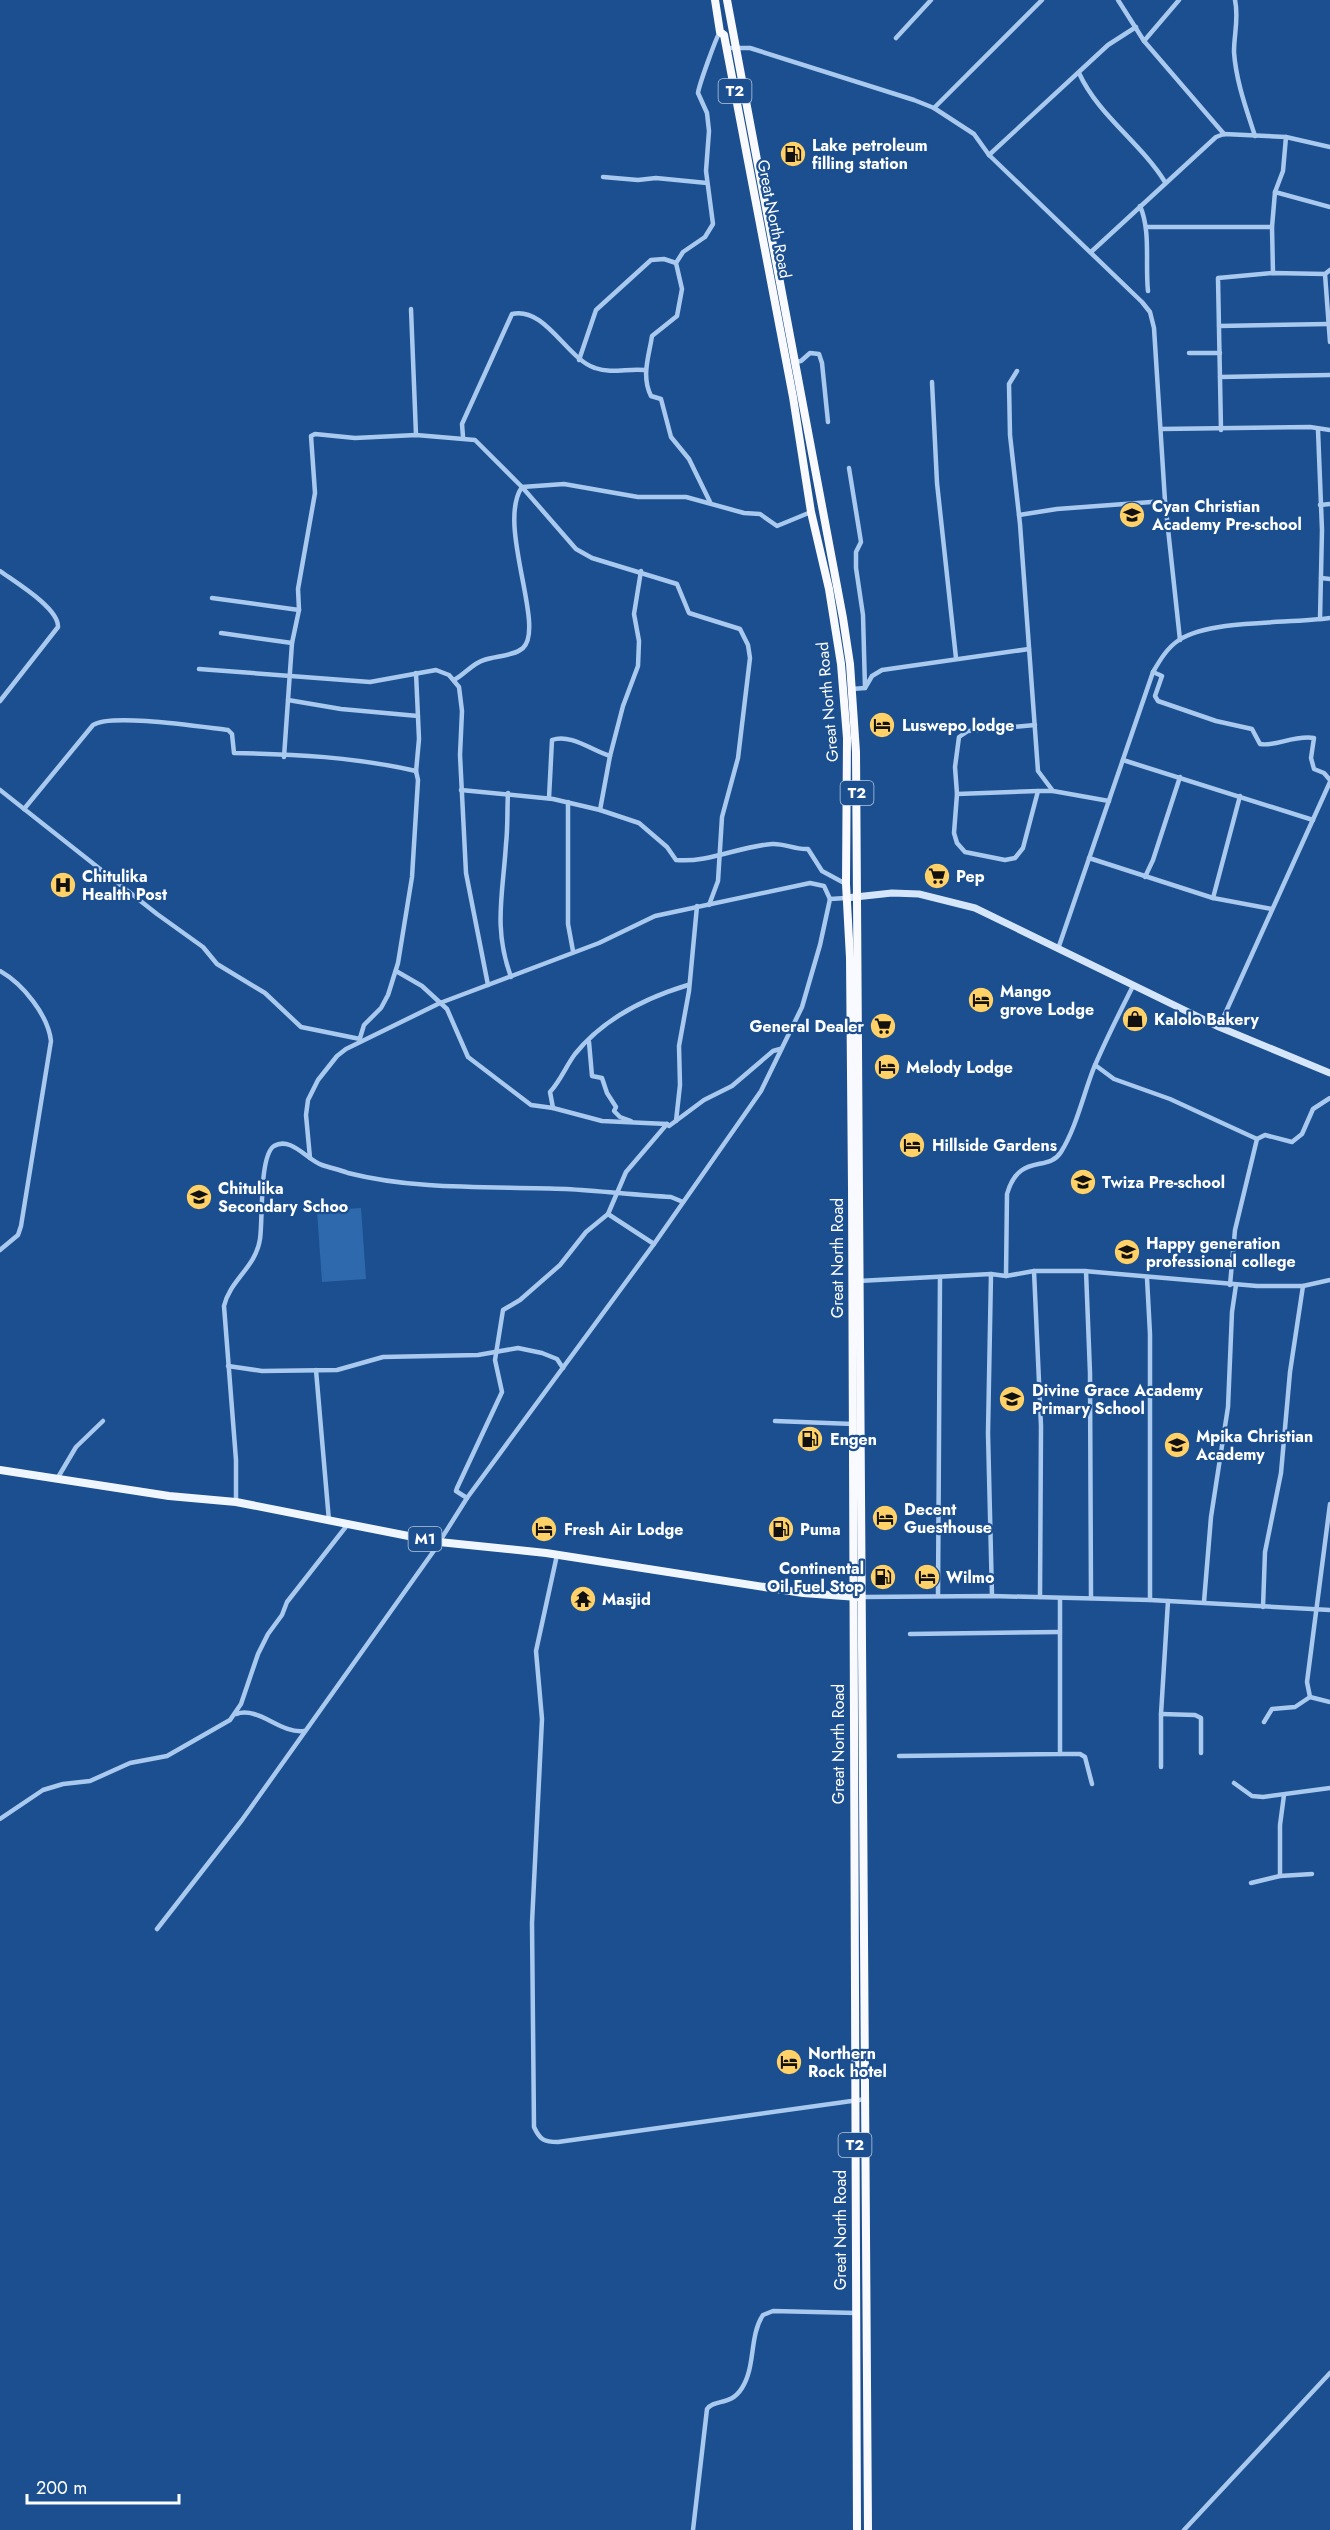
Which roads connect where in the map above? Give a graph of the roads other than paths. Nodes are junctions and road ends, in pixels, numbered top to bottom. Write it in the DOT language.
graph roads {
  1 [pos="715,0"];
  2 [pos="727,0"];
  3 [pos="931,0"];
  4 [pos="1042,0"];
  5 [pos="1118,0"];
  6 [pos="1179,0"];
  7 [pos="1235,0"];
  8 [pos="1136,27"];
  9 [pos="720,32"];
  10 [pos="896,38"];
  11 [pos="1144,40"];
  12 [pos="731,48"];
  13 [pos="1079,73"];
  14 [pos="934,108"];
  15 [pos="1224,134"];
  16 [pos="1255,136"];
  17 [pos="1286,137"];
  18 [pos="1330,147"];
  19 [pos="989,155"];
  20 [pos="603,177"];
  21 [pos="1165,182"];
  22 [pos="707,183"];
  23 [pos="1275,192"];
  24 [pos="1140,206"];
  25 [pos="1330,207"];
  26 [pos="1147,227"];
  27 [pos="1272,227"];
  28 [pos="1090,252"];
  29 [pos="676,262"];
  30 [pos="1330,270"];
  31 [pos="1273,273"];
  32 [pos="1325,274"];
  33 [pos="1148,291"];
  34 [pos="1329,300"];
  35 [pos="411,309"];
  36 [pos="1328,324"];
  37 [pos="1219,326"];
  38 [pos="1330,342"];
  39 [pos="1189,353"];
  40 [pos="1220,353"];
  41 [pos="579,360"];
  42 [pos="795,362"];
  43 [pos="645,370"];
  44 [pos="1017,371"];
  45 [pos="1330,375"];
  46 [pos="1220,377"];
  47 [pos="932,382"];
  48 [pos="828,422"];
  49 [pos="1161,429"];
  50 [pos="1221,430"];
  51 [pos="1318,430"];
  52 [pos="1330,430"];
  53 [pos="416,435"];
  54 [pos="463,437"];
  55 [pos="849,468"];
  56 [pos="522,487"];
  57 [pos="1166,501"];
  58 [pos="710,502"];
  59 [pos="1330,504"];
  60 [pos="1320,505"];
  61 [pos="811,512"];
  62 [pos="1019,515"];
  63 [pos="0,571"];
  64 [pos="640,571"];
  65 [pos="1321,578"];
  66 [pos="1330,579"];
  67 [pos="212,598"];
  68 [pos="299,610"];
  69 [pos="1330,618"];
  70 [pos="1320,620"];
  71 [pos="221,633"];
  72 [pos="1180,640"];
  73 [pos="292,643"];
  74 [pos="1029,649"];
  75 [pos="956,658"];
  76 [pos="199,669"];
  77 [pos="1153,672"];
  78 [pos="416,673"];
  79 [pos="289,677"];
  80 [pos="454,680"];
  81 [pos="866,688"];
  82 [pos="852,689"];
  83 [pos="288,700"];
  84 [pos="0,701"];
  85 [pos="418,716"];
  86 [pos="1035,725"];
  87 [pos="610,756"];
  88 [pos="284,757"];
  89 [pos="1123,760"];
  90 [pos="416,775"];
  91 [pos="1180,777"];
  92 [pos="1330,781"];
  93 [pos="0,790"];
  94 [pos="461,790"];
  95 [pos="1038,791"];
  96 [pos="1053,791"];
  97 [pos="508,794"];
  98 [pos="957,794"];
  99 [pos="1240,796"];
  100 [pos="549,798"];
  101 [pos="1109,801"];
  102 [pos="568,802"];
  103 [pos="24,809"];
  104 [pos="600,810"];
  105 [pos="1312,820"];
  106 [pos="719,854"];
  107 [pos="1089,858"];
  108 [pos="1145,877"];
  109 [pos="846,884"];
  110 [pos="858,897"];
  111 [pos="846,898"];
  112 [pos="1213,898"];
  113 [pos="830,899"];
  114 [pos="709,904"];
  115 [pos="697,906"];
  116 [pos="1272,909"];
  117 [pos="1058,949"];
  118 [pos="573,951"];
  119 [pos="0,971"];
  120 [pos="396,971"];
  121 [pos="511,977"];
  122 [pos="488,985"];
  123 [pos="688,985"];
  124 [pos="1132,986"];
  125 [pos="440,1003"];
  126 [pos="1219,1026"];
  127 [pos="360,1040"];
  128 [pos="589,1041"];
  129 [pos="780,1049"];
  130 [pos="1095,1065"];
  131 [pos="1330,1073"];
  132 [pos="1330,1098"];
  133 [pos="553,1108"];
  134 [pos="676,1121"];
  135 [pos="636,1123"];
  136 [pos="667,1124"];
  137 [pos="1257,1139"];
  138 [pos="310,1158"];
  139 [pos="617,1195"];
  140 [pos="683,1202"];
  141 [pos="608,1214"];
  142 [pos="654,1244"];
  143 [pos="0,1250"];
  144 [pos="1034,1271"];
  145 [pos="1086,1271"];
  146 [pos="991,1274"];
  147 [pos="1006,1276"];
  148 [pos="940,1277"];
  149 [pos="1147,1278"];
  150 [pos="1330,1280"];
  151 [pos="858,1281"];
  152 [pos="1230,1285"];
  153 [pos="1236,1285"];
  154 [pos="1303,1286"];
  155 [pos="497,1353"];
  156 [pos="228,1366"];
  157 [pos="563,1368"];
  158 [pos="316,1370"];
  159 [pos="103,1421"];
  160 [pos="775,1421"];
  161 [pos="853,1424"];
  162 [pos="0,1470"];
  163 [pos="57,1479"];
  164 [pos="467,1498"];
  165 [pos="236,1502"];
  166 [pos="1330,1504"];
  167 [pos="329,1521"];
  168 [pos="349,1523"];
  169 [pos="439,1542"];
  170 [pos="557,1555"];
  171 [pos="938,1596"];
  172 [pos="992,1596"];
  173 [pos="853,1597"];
  174 [pos="863,1597"];
  175 [pos="1040,1597"];
  176 [pos="1091,1598"];
  177 [pos="1060,1599"];
  178 [pos="1150,1600"];
  179 [pos="1168,1601"];
  180 [pos="1204,1602"];
  181 [pos="1263,1607"];
  182 [pos="1316,1609"];
  183 [pos="1330,1610"];
  184 [pos="1060,1632"];
  185 [pos="910,1634"];
  186 [pos="1310,1697"];
  187 [pos="1330,1702"];
  188 [pos="236,1714"];
  189 [pos="1161,1714"];
  190 [pos="1264,1722"];
  191 [pos="304,1731"];
  192 [pos="1201,1753"];
  193 [pos="1060,1754"];
  194 [pos="899,1756"];
  195 [pos="1161,1767"];
  196 [pos="1234,1783"];
  197 [pos="1092,1784"];
  198 [pos="1330,1788"];
  199 [pos="1284,1795"];
  200 [pos="0,1819"];
  201 [pos="1312,1874"];
  202 [pos="1280,1876"];
  203 [pos="1251,1883"];
  204 [pos="157,1929"];
  205 [pos="866,2099"];
  206 [pos="855,2100"];
  207 [pos="861,2192"];
  208 [pos="856,2313"];
  209 [pos="1330,2373"];
  210 [pos="693,2530"];
  211 [pos="857,2530"];
  212 [pos="868,2530"];
  213 [pos="1184,2530"];
  1 -- 9 [label="highway, Great North Road / T2"];
  2 -- 12 [label="highway, Great North Road / T2"];
  3 -- 10 [label="street"];
  4 -- 14 [label="street"];
  5 -- 8 [label="street"];
  6 -- 11 [label="street"];
  7 -- 16 [label="street"];
  8 -- 11 [label="street"];
  8 -- 13 [label="street"];
  9 -- 12 [label="highway, Great North Road / T2"];
  9 -- 22 [label="street"];
  11 -- 15 [label="street"];
  12 -- 14 [label="street"];
  12 -- 42 [label="highway, Great North Road / T2"];
  12 -- 61 [label="highway, Great North Road / T2"];
  13 -- 19 [label="street"];
  13 -- 21 [label="street"];
  14 -- 19 [label="street"];
  15 -- 16 [label="street"];
  15 -- 21 [label="street"];
  16 -- 17 [label="street"];
  17 -- 18 [label="street"];
  17 -- 23 [label="street"];
  19 -- 28 [label="street"];
  20 -- 22 [label="street"];
  21 -- 24 [label="street"];
  22 -- 29 [label="street"];
  23 -- 25 [label="street"];
  23 -- 27 [label="street"];
  24 -- 26 [label="street"];
  24 -- 28 [label="street"];
  26 -- 27 [label="street"];
  26 -- 33 [label="street"];
  27 -- 31 [label="street"];
  28 -- 49 [label="street"];
  29 -- 41 [label="street"];
  29 -- 43 [label="street"];
  30 -- 32 [label="street"];
  31 -- 32 [label="street"];
  31 -- 37 [label="street"];
  32 -- 34 [label="street"];
  34 -- 36 [label="street"];
  35 -- 53 [label="street"];
  36 -- 37 [label="street"];
  36 -- 38 [label="street"];
  37 -- 40 [label="street"];
  39 -- 40 [label="street"];
  40 -- 46 [label="street"];
  41 -- 43 [label="street"];
  41 -- 54 [label="street"];
  42 -- 48 [label="street"];
  42 -- 82 [label="highway, Great North Road / T2"];
  43 -- 58 [label="street"];
  44 -- 62 [label="street"];
  45 -- 46 [label="street"];
  46 -- 50 [label="street"];
  47 -- 75 [label="street"];
  49 -- 50 [label="street"];
  49 -- 57 [label="street"];
  50 -- 51 [label="street"];
  51 -- 52 [label="street"];
  51 -- 60 [label="street"];
  53 -- 54 [label="street"];
  53 -- 68 [label="street"];
  54 -- 56 [label="street"];
  55 -- 81 [label="street"];
  56 -- 58 [label="street"];
  56 -- 64 [label="street"];
  56 -- 80 [label="street"];
  57 -- 62 [label="street"];
  57 -- 72 [label="street"];
  58 -- 61 [label="street"];
  59 -- 60 [label="street"];
  60 -- 65 [label="street"];
  61 -- 109 [label="highway, Great North Road / T2"];
  62 -- 74 [label="street"];
  63 -- 84 [label="street"];
  64 -- 87 [label="street"];
  64 -- 106 [label="street"];
  65 -- 66 [label="street"];
  65 -- 70 [label="street"];
  67 -- 68 [label="street"];
  68 -- 73 [label="street"];
  69 -- 70 [label="street"];
  70 -- 72 [label="street"];
  71 -- 73 [label="street"];
  72 -- 77 [label="street"];
  73 -- 79 [label="street"];
  74 -- 75 [label="street"];
  74 -- 86 [label="street"];
  75 -- 81 [label="street"];
  76 -- 79 [label="street"];
  77 -- 89 [label="street"];
  77 -- 92 [label="street"];
  78 -- 79 [label="street"];
  78 -- 80 [label="street"];
  78 -- 85 [label="street"];
  79 -- 83 [label="street"];
  80 -- 94 [label="street"];
  81 -- 82 [label="street"];
  82 -- 110 [label="highway, Great North Road / T2"];
  83 -- 85 [label="street"];
  83 -- 88 [label="street"];
  85 -- 90 [label="street"];
  86 -- 96 [label="street"];
  86 -- 98 [label="street"];
  87 -- 100 [label="street"];
  87 -- 104 [label="street"];
  88 -- 90 [label="street"];
  88 -- 103 [label="street"];
  89 -- 91 [label="street"];
  89 -- 101 [label="street"];
  90 -- 120 [label="street"];
  91 -- 99 [label="street"];
  91 -- 108 [label="street"];
  92 -- 105 [label="street"];
  93 -- 103 [label="street"];
  94 -- 97 [label="street"];
  94 -- 122 [label="street"];
  95 -- 96 [label="street"];
  95 -- 98 [label="street"];
  95 -- 98 [label="street"];
  96 -- 101 [label="street"];
  97 -- 100 [label="street"];
  97 -- 121 [label="street"];
  99 -- 105 [label="street"];
  99 -- 112 [label="street"];
  100 -- 102 [label="street"];
  101 -- 107 [label="street"];
  102 -- 104 [label="street"];
  102 -- 118 [label="street"];
  103 -- 127 [label="street"];
  104 -- 106 [label="street"];
  105 -- 116 [label="street"];
  106 -- 109 [label="street"];
  106 -- 114 [label="street"];
  107 -- 108 [label="street"];
  107 -- 117 [label="street"];
  108 -- 112 [label="street"];
  109 -- 111 [label="highway, Great North Road / T2"];
  110 -- 111 [label="main road"];
  110 -- 117 [label="main road"];
  110 -- 151 [label="highway, Great North Road / T2"];
  111 -- 113 [label="street"];
  111 -- 161 [label="highway, Great North Road / T2"];
  112 -- 116 [label="street"];
  113 -- 114 [label="street"];
  113 -- 129 [label="street"];
  114 -- 115 [label="street"];
  115 -- 118 [label="street"];
  115 -- 123 [label="street"];
  116 -- 126 [label="street"];
  117 -- 124 [label="main road"];
  118 -- 121 [label="street"];
  119 -- 143 [label="street"];
  120 -- 125 [label="street"];
  120 -- 127 [label="street"];
  121 -- 122 [label="street"];
  122 -- 125 [label="street"];
  123 -- 128 [label="street"];
  123 -- 134 [label="street"];
  124 -- 126 [label="main road"];
  124 -- 130 [label="street"];
  125 -- 127 [label="street"];
  125 -- 133 [label="street"];
  126 -- 131 [label="main road"];
  127 -- 138 [label="street"];
  128 -- 133 [label="street"];
  128 -- 135 [label="street"];
  129 -- 134 [label="street"];
  129 -- 140 [label="street"];
  130 -- 137 [label="street"];
  130 -- 147 [label="street"];
  132 -- 137 [label="street"];
  133 -- 135 [label="street"];
  134 -- 136 [label="street"];
  135 -- 136 [label="street"];
  136 -- 139 [label="street"];
  137 -- 152 [label="street"];
  138 -- 139 [label="street"];
  138 -- 156 [label="street"];
  139 -- 140 [label="street"];
  139 -- 141 [label="street"];
  140 -- 142 [label="street"];
  141 -- 142 [label="street"];
  141 -- 155 [label="street"];
  142 -- 157 [label="street"];
  144 -- 145 [label="street"];
  144 -- 147 [label="street"];
  144 -- 175 [label="street"];
  145 -- 149 [label="street"];
  145 -- 176 [label="street"];
  146 -- 147 [label="street"];
  146 -- 148 [label="street"];
  146 -- 172 [label="street"];
  148 -- 151 [label="street"];
  148 -- 171 [label="street"];
  149 -- 152 [label="street"];
  149 -- 178 [label="street"];
  150 -- 154 [label="street"];
  151 -- 174 [label="highway, Great North Road / T2"];
  152 -- 153 [label="street"];
  153 -- 154 [label="street"];
  153 -- 180 [label="street"];
  154 -- 181 [label="street"];
  155 -- 157 [label="street"];
  155 -- 158 [label="street"];
  155 -- 164 [label="street"];
  156 -- 158 [label="street"];
  156 -- 165 [label="street"];
  157 -- 164 [label="street"];
  158 -- 167 [label="street"];
  159 -- 163 [label="street"];
  160 -- 161 [label="street"];
  161 -- 173 [label="highway, Great North Road / T2"];
  162 -- 163 [label="main road, M1"];
  163 -- 165 [label="main road, M1"];
  164 -- 169 [label="street"];
  165 -- 167 [label="main road, M1"];
  166 -- 182 [label="street"];
  167 -- 168 [label="main road, M1"];
  168 -- 169 [label="main road, M1"];
  168 -- 188 [label="street"];
  169 -- 170 [label="main road, M1"];
  169 -- 191 [label="street"];
  170 -- 173 [label="main road, M1"];
  170 -- 206 [label="street"];
  171 -- 172 [label="street"];
  171 -- 174 [label="street"];
  172 -- 175 [label="street"];
  173 -- 174 [label="main road, M1"];
  173 -- 206 [label="highway, Great North Road / T2"];
  174 -- 205 [label="highway, Great North Road / T2"];
  175 -- 177 [label="street"];
  176 -- 177 [label="street"];
  176 -- 178 [label="street"];
  177 -- 184 [label="street"];
  178 -- 179 [label="street"];
  179 -- 180 [label="street"];
  179 -- 189 [label="street"];
  180 -- 181 [label="street"];
  181 -- 182 [label="street"];
  182 -- 183 [label="street"];
  182 -- 186 [label="street"];
  184 -- 185 [label="street"];
  184 -- 193 [label="street"];
  186 -- 187 [label="street"];
  186 -- 190 [label="street"];
  188 -- 191 [label="street"];
  188 -- 200 [label="street"];
  189 -- 192 [label="street"];
  189 -- 195 [label="street"];
  191 -- 204 [label="street"];
  193 -- 194 [label="street"];
  193 -- 197 [label="street"];
  196 -- 199 [label="street"];
  198 -- 199 [label="street"];
  199 -- 202 [label="street"];
  201 -- 202 [label="street"];
  202 -- 203 [label="street"];
  205 -- 206 [label="street"];
  205 -- 207 [label="highway, Great North Road / T2"];
  206 -- 207 [label="highway, Great North Road / T2"];
  207 -- 208 [label="highway, Great North Road / T2"];
  207 -- 212 [label="highway, Great North Road / T2"];
  208 -- 210 [label="street"];
  208 -- 211 [label="highway, Great North Road / T2"];
  209 -- 213 [label="street"];
}
